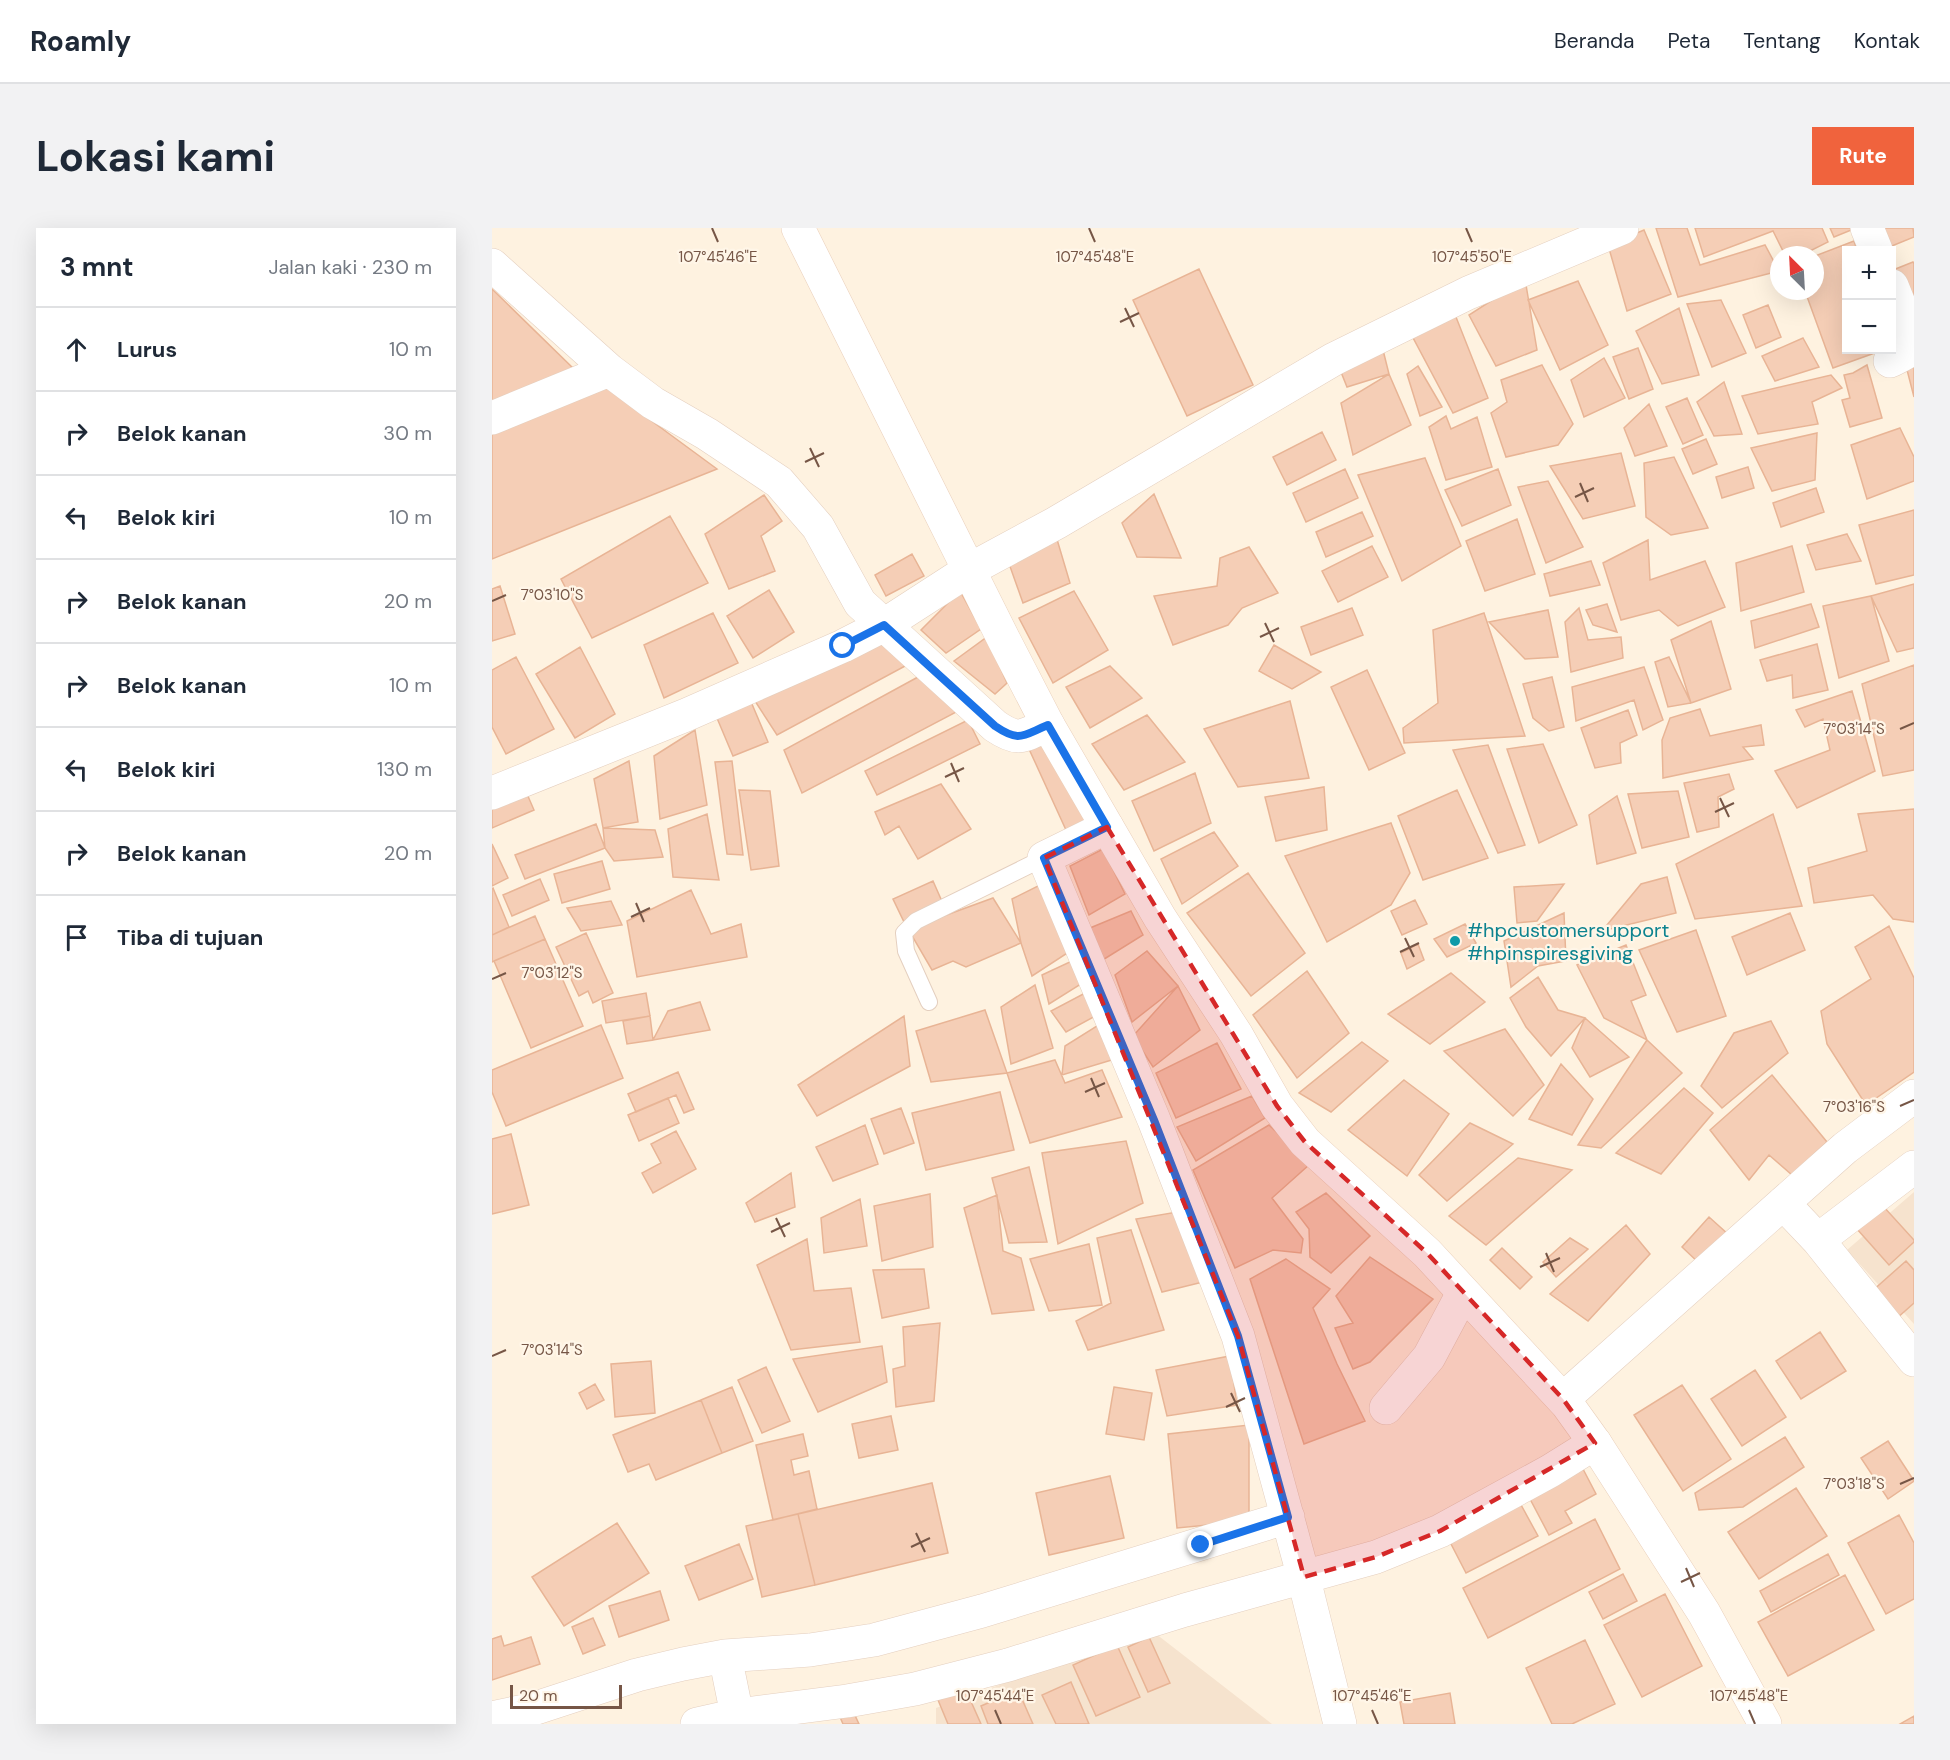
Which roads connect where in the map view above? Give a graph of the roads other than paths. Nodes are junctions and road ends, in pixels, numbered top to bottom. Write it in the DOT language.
graph roads {
  1 [pos="798,228"];
  2 [pos="1622,228"];
  3 [pos="1867,228"];
  4 [pos="1874,246"];
  5 [pos="492,265"];
  6 [pos="1895,300"];
  7 [pos="1906,348"];
  8 [pos="609,370"];
  9 [pos="492,418"];
  10 [pos="969,570"];
  11 [pos="884,625"];
  12 [pos="1048,725"];
  13 [pos="492,793"];
  14 [pos="1107,827"];
  15 [pos="1044,858"];
  16 [pos="929,1002"];
  17 [pos="1914,1096"];
  18 [pos="1914,1167"];
  19 [pos="1795,1219"];
  20 [pos="1463,1293"];
  21 [pos="1914,1360"];
  22 [pos="1386,1408"];
  23 [pos="1578,1419"];
  24 [pos="1289,1521"];
  25 [pos="1302,1572"];
  26 [pos="726,1661"];
  27 [pos="736,1710"];
  28 [pos="492,1718"];
  29 [pos="697,1724"];
  30 [pos="1340,1724"];
  31 [pos="1765,1724"];
  1 -- 10 [label="street"];
  2 -- 10 [label="street"];
  3 -- 4 [label="street"];
  5 -- 8 [label="street"];
  6 -- 7 [label="street"];
  8 -- 9 [label="street"];
  8 -- 11 [label="street"];
  10 -- 11 [label="street"];
  10 -- 12 [label="street"];
  11 -- 12 [label="street"];
  11 -- 13 [label="street"];
  12 -- 14 [label="street"];
  14 -- 15 [label="street"];
  14 -- 20 [label="street"];
  15 -- 16 [label="lane"];
  15 -- 24 [label="street"];
  17 -- 19 [label="street"];
  18 -- 19 [label="street"];
  19 -- 21 [label="street"];
  19 -- 23 [label="street"];
  20 -- 22 [label="street"];
  20 -- 23 [label="street"];
  23 -- 25 [label="street"];
  23 -- 31 [label="street"];
  24 -- 25 [label="street"];
  24 -- 26 [label="street"];
  25 -- 27 [label="street"];
  25 -- 30 [label="street"];
  26 -- 27 [label="street"];
  26 -- 28 [label="street"];
  27 -- 29 [label="street"];
}
